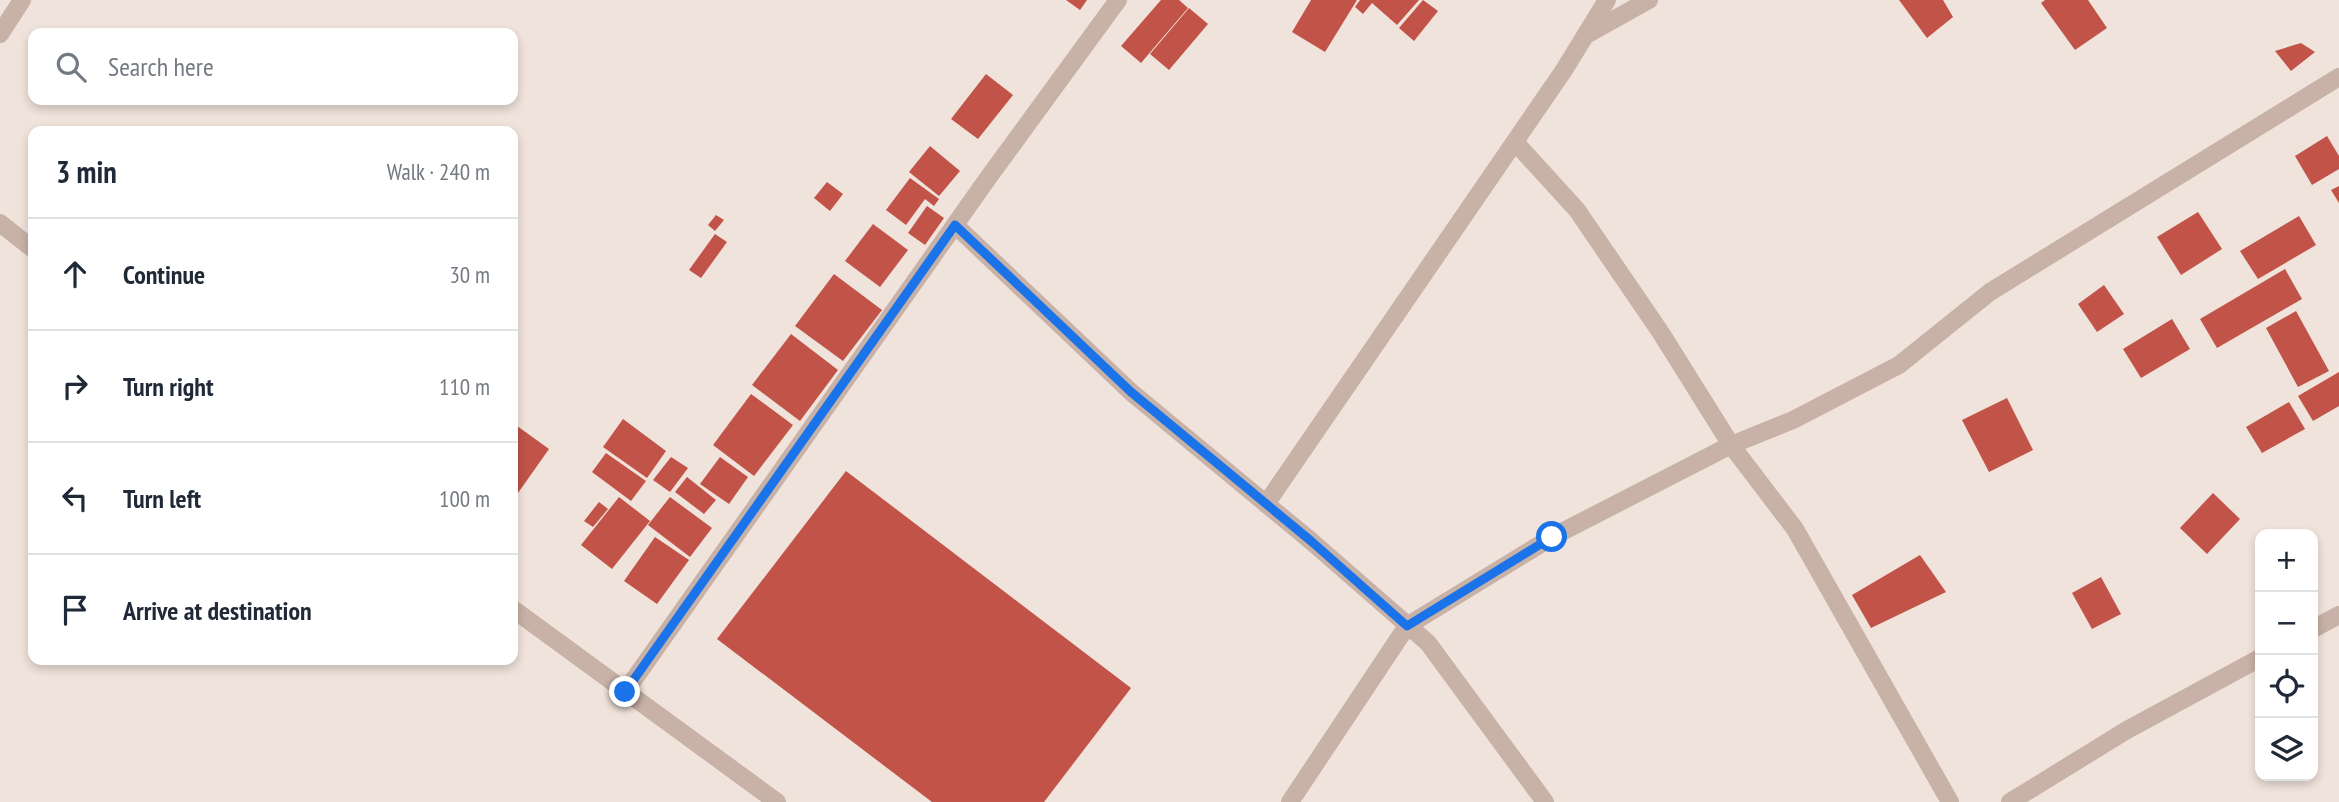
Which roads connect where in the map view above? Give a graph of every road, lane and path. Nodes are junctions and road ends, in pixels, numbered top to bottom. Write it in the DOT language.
graph roads {
  1 [pos="22,0"];
  2 [pos="1118,0"];
  3 [pos="1607,0"];
  4 [pos="1649,0"];
  5 [pos="0,34"];
  6 [pos="1586,35"];
  7 [pos="2339,77"];
  8 [pos="1515,142"];
  9 [pos="0,223"];
  10 [pos="955,225"];
  11 [pos="28,245"];
  12 [pos="1731,445"];
  13 [pos="1266,504"];
  14 [pos="518,613"];
  15 [pos="2339,615"];
  16 [pos="1407,626"];
  17 [pos="2318,626"];
  18 [pos="2255,661"];
  19 [pos="625,692"];
  20 [pos="777,802"];
  21 [pos="1290,802"];
  22 [pos="1545,802"];
  23 [pos="1950,802"];
  24 [pos="2010,802"];
  1 -- 5 [label="street"];
  2 -- 10 [label="street"];
  3 -- 6 [label="street"];
  4 -- 6 [label="street"];
  6 -- 8 [label="street"];
  7 -- 12 [label="street"];
  8 -- 12 [label="street"];
  8 -- 13 [label="street"];
  9 -- 11 [label="street"];
  10 -- 13 [label="street"];
  10 -- 19 [label="street"];
  12 -- 16 [label="street"];
  12 -- 23 [label="street"];
  13 -- 16 [label="street"];
  14 -- 19 [label="street"];
  15 -- 17 [label="street"];
  16 -- 21 [label="street"];
  16 -- 22 [label="street"];
  18 -- 24 [label="street"];
  19 -- 20 [label="street"];
}
